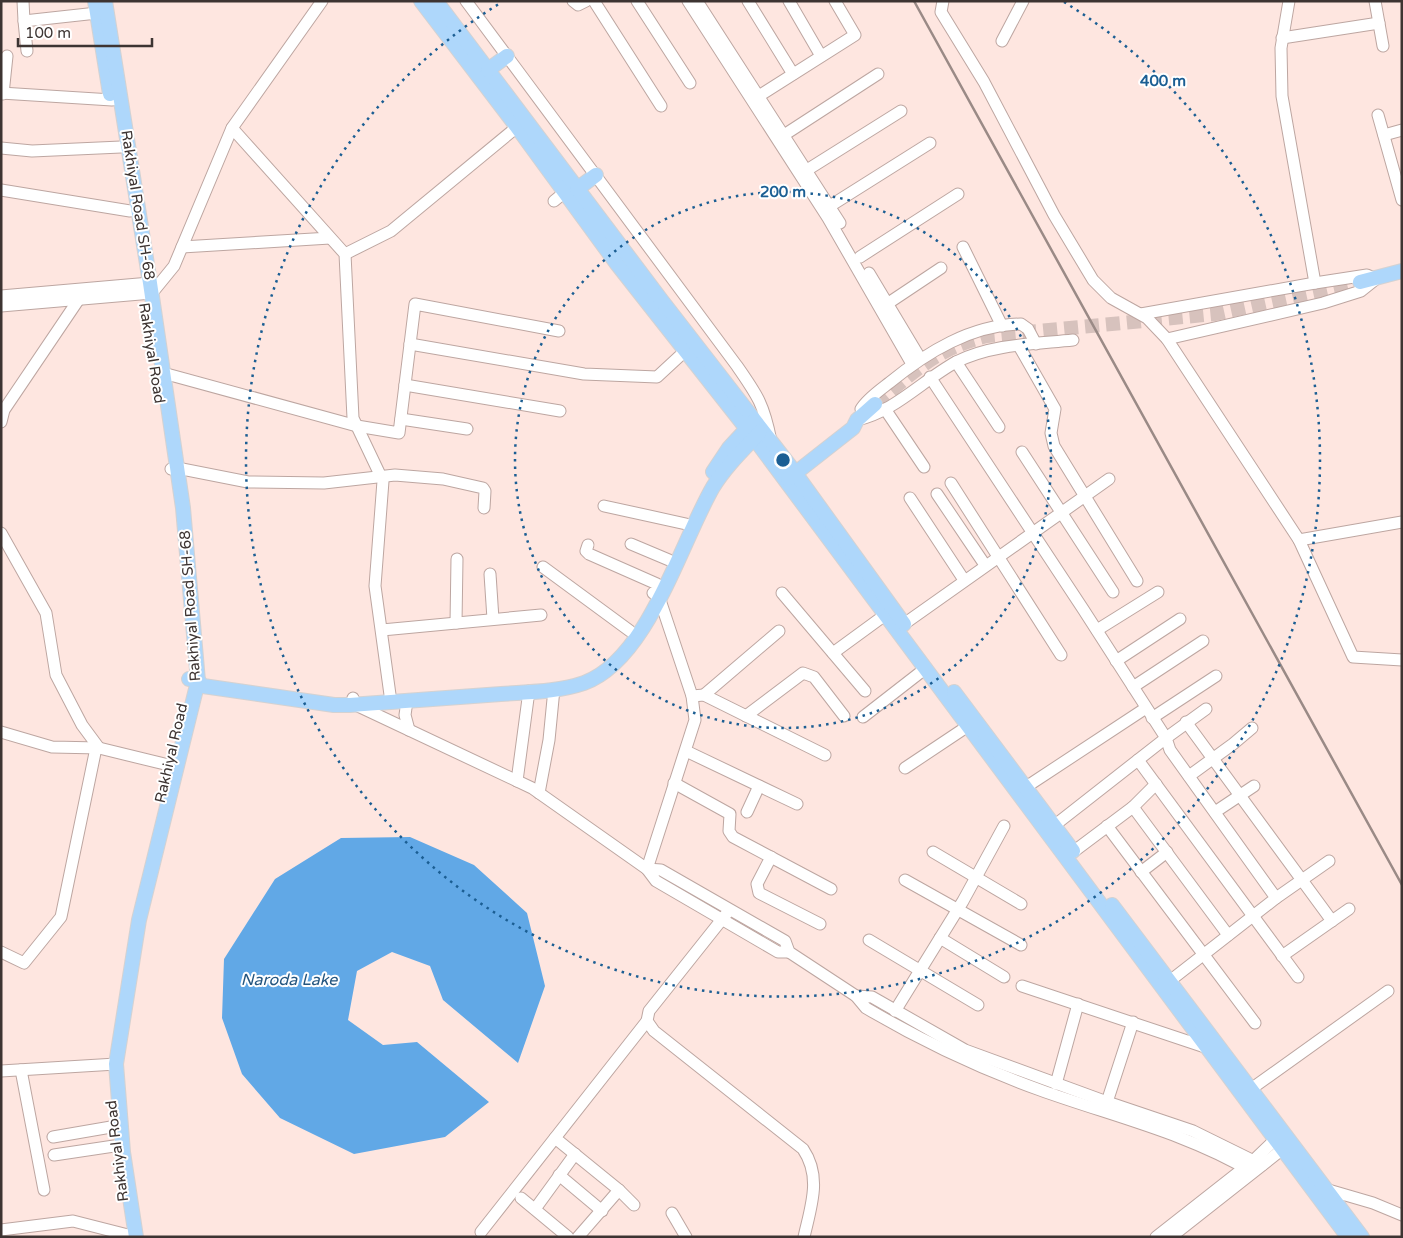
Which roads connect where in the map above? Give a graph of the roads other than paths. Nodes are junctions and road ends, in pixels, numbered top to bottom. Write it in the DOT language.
graph roads {
  1 [pos="23,1"];
  2 [pos="105,1"];
  3 [pos="322,1"];
  4 [pos="420,1"];
  5 [pos="436,1"];
  6 [pos="466,1"];
  7 [pos="573,1"];
  8 [pos="586,1"];
  9 [pos="594,1"];
  10 [pos="636,1"];
  11 [pos="688,1"];
  12 [pos="697,1"];
  13 [pos="748,1"];
  14 [pos="789,1"];
  15 [pos="835,1"];
  16 [pos="943,1"];
  17 [pos="1023,1"];
  18 [pos="1289,1"];
  19 [pos="1375,1"];
  20 [pos="96,7"];
  21 [pos="24,22"];
  22 [pos="1379,23"];
  23 [pos="1282,38"];
  24 [pos="1002,41"];
  25 [pos="1384,46"];
  26 [pos="27,51"];
  27 [pos="7,56"];
  28 [pos="507,56"];
  29 [pos="821,56"];
  30 [pos="488,70"];
  31 [pos="793,74"];
  32 [pos="878,74"];
  33 [pos="690,83"];
  34 [pos="2,94"];
  35 [pos="755,98"];
  36 [pos="112,100"];
  37 [pos="661,106"];
  38 [pos="901,111"];
  39 [pos="1378,115"];
  40 [pos="517,127"];
  41 [pos="232,128"];
  42 [pos="1402,130"];
  43 [pos="784,135"];
  44 [pos="1384,135"];
  45 [pos="930,143"];
  46 [pos="121,147"];
  47 [pos="1,148"];
  48 [pos="807,170"];
  49 [pos="596,175"];
  50 [pos="1,190"];
  51 [pos="565,194"];
  52 [pos="958,194"];
  53 [pos="1402,200"];
  54 [pos="830,206"];
  55 [pos="130,211"];
  56 [pos="330,238"];
  57 [pos="182,247"];
  58 [pos="962,247"];
  59 [pos="345,254"];
  60 [pos="860,257"];
  61 [pos="941,268"];
  62 [pos="1402,271"];
  63 [pos="1376,279"];
  64 [pos="1315,282"];
  65 [pos="1360,282"];
  66 [pos="149,288"];
  67 [pos="82,295"];
  68 [pos="1,296"];
  69 [pos="887,304"];
  70 [pos="1,306"];
  71 [pos="1142,314"];
  72 [pos="1002,326"];
  73 [pos="559,331"];
  74 [pos="1167,338"];
  75 [pos="1074,340"];
  76 [pos="410,344"];
  77 [pos="1036,344"];
  78 [pos="1019,346"];
  79 [pos="684,352"];
  80 [pos="916,361"];
  81 [pos="956,362"];
  82 [pos="163,373"];
  83 [pos="930,377"];
  84 [pos="405,385"];
  85 [pos="880,406"];
  86 [pos="560,411"];
  87 [pos="401,419"];
  88 [pos="857,420"];
  89 [pos="1,422"];
  90 [pos="357,426"];
  91 [pos="999,427"];
  92 [pos="754,429"];
  93 [pos="467,430"];
  94 [pos="770,441"];
  95 [pos="1022,452"];
  96 [pos="924,467"];
  97 [pos="174,468"];
  98 [pos="787,474"];
  99 [pos="381,478"];
  100 [pos="1109,479"];
  101 [pos="951,483"];
  102 [pos="937,494"];
  103 [pos="1084,496"];
  104 [pos="910,498"];
  105 [pos="604,506"];
  106 [pos="484,508"];
  107 [pos="1060,512"];
  108 [pos="1402,522"];
  109 [pos="686,524"];
  110 [pos="1032,531"];
  111 [pos="1,533"];
  112 [pos="1299,540"];
  113 [pos="631,544"];
  114 [pos="588,545"];
  115 [pos="998,556"];
  116 [pos="457,559"];
  117 [pos="669,560"];
  118 [pos="985,565"];
  119 [pos="543,567"];
  120 [pos="490,574"];
  121 [pos="964,580"];
  122 [pos="1137,581"];
  123 [pos="656,591"];
  124 [pos="1113,592"];
  125 [pos="1158,592"];
  126 [pos="782,593"];
  127 [pos="541,615"];
  128 [pos="885,615"];
  129 [pos="493,619"];
  130 [pos="1180,619"];
  131 [pos="456,623"];
  132 [pos="904,624"];
  133 [pos="382,630"];
  134 [pos="1097,630"];
  135 [pos="779,631"];
  136 [pos="630,632"];
  137 [pos="1202,641"];
  138 [pos="833,653"];
  139 [pos="1062,655"];
  140 [pos="1402,660"];
  141 [pos="1116,661"];
  142 [pos="926,668"];
  143 [pos="1216,676"];
  144 [pos="193,680"];
  145 [pos="1133,687"];
  146 [pos="554,688"];
  147 [pos="865,690"];
  148 [pos="529,692"];
  149 [pos="698,696"];
  150 [pos="390,699"];
  151 [pos="354,701"];
  152 [pos="407,701"];
  153 [pos="1206,709"];
  154 [pos="1149,713"];
  155 [pos="746,716"];
  156 [pos="844,716"];
  157 [pos="863,717"];
  158 [pos="1186,722"];
  159 [pos="968,726"];
  160 [pos="1252,728"];
  161 [pos="409,730"];
  162 [pos="1,732"];
  163 [pos="1166,738"];
  164 [pos="97,748"];
  165 [pos="686,751"];
  166 [pos="825,755"];
  167 [pos="1138,760"];
  168 [pos="1212,760"];
  169 [pos="172,766"];
  170 [pos="905,768"];
  171 [pos="1189,776"];
  172 [pos="517,781"];
  173 [pos="674,783"];
  174 [pos="1156,784"];
  175 [pos="759,786"];
  176 [pos="1254,786"];
  177 [pos="1026,787"];
  178 [pos="539,793"];
  179 [pos="1239,796"];
  180 [pos="797,804"];
  181 [pos="1133,807"];
  182 [pos="747,812"];
  183 [pos="1214,812"];
  184 [pos="1004,826"];
  185 [pos="1055,826"];
  186 [pos="1107,826"];
  187 [pos="933,852"];
  188 [pos="1073,852"];
  189 [pos="1166,852"];
  190 [pos="771,857"];
  191 [pos="1329,861"];
  192 [pos="647,869"];
  193 [pos="1141,872"];
  194 [pos="976,878"];
  195 [pos="905,880"];
  196 [pos="1302,880"];
  197 [pos="831,889"];
  198 [pos="1276,898"];
  199 [pos="1021,904"];
  200 [pos="958,909"];
  201 [pos="1349,909"];
  202 [pos="726,914"];
  203 [pos="1252,917"];
  204 [pos="1332,920"];
  205 [pos="820,924"];
  206 [pos="1228,935"];
  207 [pos="940,938"];
  208 [pos="869,940"];
  209 [pos="1021,945"];
  210 [pos="1,952"];
  211 [pos="1204,954"];
  212 [pos="1282,956"];
  213 [pos="921,970"];
  214 [pos="1004,977"];
  215 [pos="1298,977"];
  216 [pos="1171,980"];
  217 [pos="1022,986"];
  218 [pos="1388,991"];
  219 [pos="856,996"];
  220 [pos="1078,1004"];
  221 [pos="978,1005"];
  222 [pos="895,1011"];
  223 [pos="647,1020"];
  224 [pos="1133,1022"];
  225 [pos="1255,1023"];
  226 [pos="1205,1047"];
  227 [pos="112,1064"];
  228 [pos="21,1070"];
  229 [pos="1,1071"];
  230 [pos="1056,1084"];
  231 [pos="1250,1089"];
  232 [pos="1107,1102"];
  233 [pos="111,1127"];
  234 [pos="53,1137"];
  235 [pos="554,1138"];
  236 [pos="1282,1141"];
  237 [pos="114,1146"];
  238 [pos="575,1154"];
  239 [pos="54,1155"];
  240 [pos="1258,1162"];
  241 [pos="1248,1170"];
  242 [pos="559,1175"];
  243 [pos="1325,1189"];
  244 [pos="44,1190"];
  245 [pos="620,1190"];
  246 [pos="521,1198"];
  247 [pos="634,1205"];
  248 [pos="535,1209"];
  249 [pos="602,1211"];
  250 [pos="672,1213"];
  251 [pos="1402,1215"];
  252 [pos="1,1230"];
  253 [pos="481,1232"];
  254 [pos="131,1236"];
  255 [pos="568,1237"];
  256 [pos="578,1237"];
  257 [pos="686,1237"];
  258 [pos="804,1237"];
  259 [pos="1156,1237"];
  260 [pos="1170,1237"];
  261 [pos="1348,1237"];
  262 [pos="1362,1237"];
  1 -- 21 [label="street"];
  2 -- 66 [label="main road, Rakhiyal Road SH-68"];
  3 -- 41 [label="street"];
  4 -- 40 [label="main road"];
  5 -- 30 [label="main road"];
  6 -- 28 [label="street"];
  7 -- 8 [label="street"];
  9 -- 37 [label="street"];
  10 -- 33 [label="street"];
  11 -- 35 [label="street"];
  12 -- 35 [label="street"];
  13 -- 31 [label="street"];
  14 -- 29 [label="street"];
  15 -- 29 [label="street"];
  16 -- 71 [label="street"];
  17 -- 24 [label="street"];
  18 -- 23 [label="street"];
  19 -- 22 [label="street"];
  20 -- 21 [label="street"];
  20 -- 36 [label="main road, Rakhiyal Road"];
  21 -- 26 [label="street"];
  22 -- 23 [label="street"];
  22 -- 25 [label="street"];
  23 -- 64 [label="street"];
  27 -- 34 [label="street"];
  28 -- 30 [label="main road"];
  28 -- 49 [label="street"];
  29 -- 31 [label="street"];
  30 -- 51 [label="main road"];
  31 -- 35 [label="street"];
  32 -- 43 [label="street"];
  34 -- 36 [label="street"];
  35 -- 43 [label="street"];
  35 -- 80 [label="street"];
  36 -- 46 [label="main road, Rakhiyal Road"];
  38 -- 48 [label="street"];
  39 -- 44 [label="street"];
  40 -- 51 [label="main road"];
  40 -- 59 [label="street"];
  41 -- 56 [label="street"];
  41 -- 57 [label="street"];
  42 -- 44 [label="street"];
  43 -- 48 [label="street"];
  44 -- 53 [label="street"];
  45 -- 54 [label="street"];
  46 -- 47 [label="street"];
  46 -- 55 [label="main road, Rakhiyal Road"];
  48 -- 54 [label="street"];
  49 -- 51 [label="main road"];
  49 -- 94 [label="street"];
  50 -- 55 [label="street"];
  51 -- 79 [label="main road"];
  51 -- 92 [label="main road"];
  52 -- 60 [label="street"];
  54 -- 60 [label="street"];
  55 -- 66 [label="main road, Rakhiyal Road"];
  56 -- 57 [label="street"];
  56 -- 59 [label="street"];
  57 -- 66 [label="street"];
  58 -- 72 [label="street"];
  59 -- 90 [label="street"];
  60 -- 69 [label="street"];
  61 -- 69 [label="street"];
  62 -- 63 [label="main road"];
  63 -- 64 [label="street"];
  63 -- 65 [label="main road"];
  63 -- 74 [label="street"];
  64 -- 71 [label="street"];
  66 -- 67 [label="street"];
  66 -- 82 [label="main road, Rakhiyal Road SH-68"];
  66 -- 97 [label="main road, Rakhiyal Road"];
  67 -- 68 [label="street"];
  67 -- 70 [label="street"];
  67 -- 89 [label="street"];
  69 -- 80 [label="street"];
  71 -- 74 [label="street"];
  72 -- 77 [label="street"];
  72 -- 80 [label="street"];
  73 -- 76 [label="street"];
  74 -- 112 [label="street"];
  75 -- 77 [label="street"];
  76 -- 79 [label="street"];
  76 -- 84 [label="street"];
  77 -- 78 [label="street"];
  78 -- 81 [label="street"];
  78 -- 103 [label="street"];
  79 -- 92 [label="main road"];
  80 -- 88 [label="street"];
  81 -- 83 [label="street"];
  81 -- 91 [label="street"];
  82 -- 90 [label="street"];
  82 -- 97 [label="main road, Rakhiyal Road SH-68"];
  83 -- 85 [label="street"];
  83 -- 110 [label="street"];
  84 -- 86 [label="street"];
  84 -- 87 [label="street"];
  85 -- 88 [label="main road"];
  85 -- 96 [label="street"];
  87 -- 90 [label="street"];
  87 -- 93 [label="street"];
  88 -- 98 [label="main road"];
  90 -- 99 [label="street"];
  92 -- 94 [label="main road"];
  92 -- 98 [label="main road"];
  92 -- 109 [label="main road"];
  92 -- 123 [label="main road"];
  94 -- 98 [label="main road"];
  95 -- 107 [label="street"];
  97 -- 99 [label="street"];
  97 -- 144 [label="main road, Rakhiyal Road SH-68"];
  98 -- 128 [label="main road"];
  98 -- 132 [label="main road"];
  99 -- 106 [label="street"];
  99 -- 133 [label="street"];
  100 -- 103 [label="street"];
  101 -- 115 [label="street"];
  102 -- 118 [label="street"];
  103 -- 107 [label="street"];
  103 -- 122 [label="street"];
  104 -- 121 [label="street"];
  105 -- 109 [label="street"];
  107 -- 110 [label="street"];
  107 -- 124 [label="street"];
  108 -- 112 [label="street"];
  109 -- 117 [label="main road"];
  110 -- 115 [label="street"];
  110 -- 134 [label="street"];
  111 -- 164 [label="street"];
  112 -- 140 [label="street"];
  113 -- 117 [label="street"];
  114 -- 123 [label="street"];
  115 -- 118 [label="street"];
  115 -- 139 [label="street"];
  116 -- 131 [label="street"];
  117 -- 123 [label="main road"];
  118 -- 121 [label="street"];
  119 -- 136 [label="street"];
  120 -- 129 [label="street"];
  121 -- 132 [label="street"];
  123 -- 136 [label="main road"];
  123 -- 146 [label="main road"];
  123 -- 149 [label="street"];
  125 -- 134 [label="street"];
  126 -- 138 [label="street"];
  127 -- 129 [label="street"];
  128 -- 138 [label="street"];
  128 -- 142 [label="main road"];
  129 -- 131 [label="street"];
  130 -- 141 [label="street"];
  131 -- 133 [label="street"];
  132 -- 177 [label="main road"];
  133 -- 150 [label="street"];
  134 -- 141 [label="street"];
  135 -- 149 [label="street"];
  136 -- 150 [label="main road"];
  137 -- 145 [label="street"];
  138 -- 147 [label="street"];
  141 -- 145 [label="street"];
  142 -- 157 [label="street"];
  142 -- 159 [label="main road"];
  143 -- 154 [label="street"];
  144 -- 151 [label="main road"];
  144 -- 169 [label="main road, Rakhiyal Road SH-68"];
  145 -- 154 [label="street"];
  146 -- 148 [label="main road"];
  146 -- 178 [label="street"];
  148 -- 152 [label="main road"];
  148 -- 172 [label="street"];
  149 -- 155 [label="street"];
  149 -- 165 [label="street"];
  150 -- 151 [label="main road"];
  150 -- 152 [label="main road"];
  151 -- 161 [label="street"];
  152 -- 161 [label="street"];
  153 -- 158 [label="street"];
  154 -- 163 [label="street"];
  154 -- 177 [label="street"];
  155 -- 156 [label="street"];
  155 -- 166 [label="street"];
  158 -- 163 [label="street"];
  158 -- 168 [label="street"];
  159 -- 170 [label="street"];
  159 -- 226 [label="main road"];
  160 -- 168 [label="street"];
  161 -- 172 [label="street"];
  162 -- 164 [label="street"];
  163 -- 167 [label="street"];
  163 -- 171 [label="street"];
  164 -- 169 [label="street"];
  164 -- 210 [label="street"];
  165 -- 173 [label="street"];
  165 -- 175 [label="street"];
  167 -- 174 [label="street"];
  167 -- 185 [label="street"];
  168 -- 171 [label="street"];
  168 -- 179 [label="street"];
  169 -- 227 [label="main road, Rakhiyal Road"];
  171 -- 183 [label="street"];
  172 -- 178 [label="street"];
  173 -- 190 [label="street"];
  173 -- 192 [label="street"];
  174 -- 181 [label="street"];
  174 -- 203 [label="street"];
  175 -- 180 [label="street"];
  175 -- 182 [label="street"];
  176 -- 179 [label="street"];
  177 -- 185 [label="main road"];
  178 -- 192 [label="street"];
  179 -- 183 [label="street"];
  179 -- 196 [label="street"];
  181 -- 186 [label="street"];
  181 -- 189 [label="street"];
  183 -- 198 [label="street"];
  184 -- 194 [label="street"];
  185 -- 188 [label="main road"];
  186 -- 188 [label="street"];
  186 -- 193 [label="street"];
  187 -- 194 [label="street"];
  188 -- 216 [label="main road"];
  189 -- 193 [label="street"];
  189 -- 206 [label="street"];
  190 -- 197 [label="street"];
  190 -- 205 [label="street"];
  191 -- 196 [label="street"];
  192 -- 202 [label="street"];
  193 -- 211 [label="street"];
  194 -- 199 [label="street"];
  194 -- 200 [label="street"];
  195 -- 200 [label="street"];
  196 -- 198 [label="street"];
  196 -- 204 [label="street"];
  198 -- 203 [label="street"];
  200 -- 207 [label="street"];
  200 -- 209 [label="street"];
  201 -- 204 [label="street"];
  202 -- 219 [label="street"];
  202 -- 223 [label="street"];
  203 -- 206 [label="street"];
  203 -- 212 [label="street"];
  204 -- 212 [label="street"];
  206 -- 211 [label="street"];
  207 -- 213 [label="street"];
  207 -- 214 [label="street"];
  208 -- 213 [label="street"];
  211 -- 216 [label="street"];
  211 -- 225 [label="street"];
  212 -- 215 [label="street"];
  213 -- 221 [label="street"];
  213 -- 222 [label="street"];
  216 -- 231 [label="main road"];
  217 -- 220 [label="street"];
  218 -- 231 [label="street"];
  219 -- 222 [label="street"];
  219 -- 241 [label="street"];
  220 -- 224 [label="street"];
  220 -- 230 [label="street"];
  222 -- 230 [label="street"];
  223 -- 235 [label="street"];
  223 -- 258 [label="street"];
  224 -- 226 [label="street"];
  224 -- 232 [label="street"];
  226 -- 236 [label="main road"];
  227 -- 228 [label="street"];
  227 -- 233 [label="main road, Rakhiyal Road"];
  227 -- 254 [label="main road"];
  228 -- 229 [label="street"];
  228 -- 244 [label="street"];
  230 -- 232 [label="street"];
  231 -- 236 [label="main road"];
  232 -- 240 [label="street"];
  233 -- 234 [label="street"];
  233 -- 237 [label="main road, Rakhiyal Road"];
  235 -- 238 [label="street"];
  235 -- 253 [label="street"];
  236 -- 240 [label="street"];
  236 -- 243 [label="main road"];
  236 -- 261 [label="main road"];
  237 -- 239 [label="street"];
  237 -- 254 [label="main road, Rakhiyal Road"];
  238 -- 242 [label="street"];
  238 -- 245 [label="street"];
  240 -- 241 [label="street"];
  241 -- 259 [label="street"];
  241 -- 260 [label="street"];
  242 -- 248 [label="street"];
  242 -- 249 [label="street"];
  243 -- 251 [label="street"];
  243 -- 262 [label="main road"];
  245 -- 247 [label="street"];
  245 -- 249 [label="street"];
  246 -- 248 [label="street"];
  248 -- 255 [label="street"];
  249 -- 256 [label="street"];
  250 -- 257 [label="street"];
  252 -- 254 [label="street"];
}
